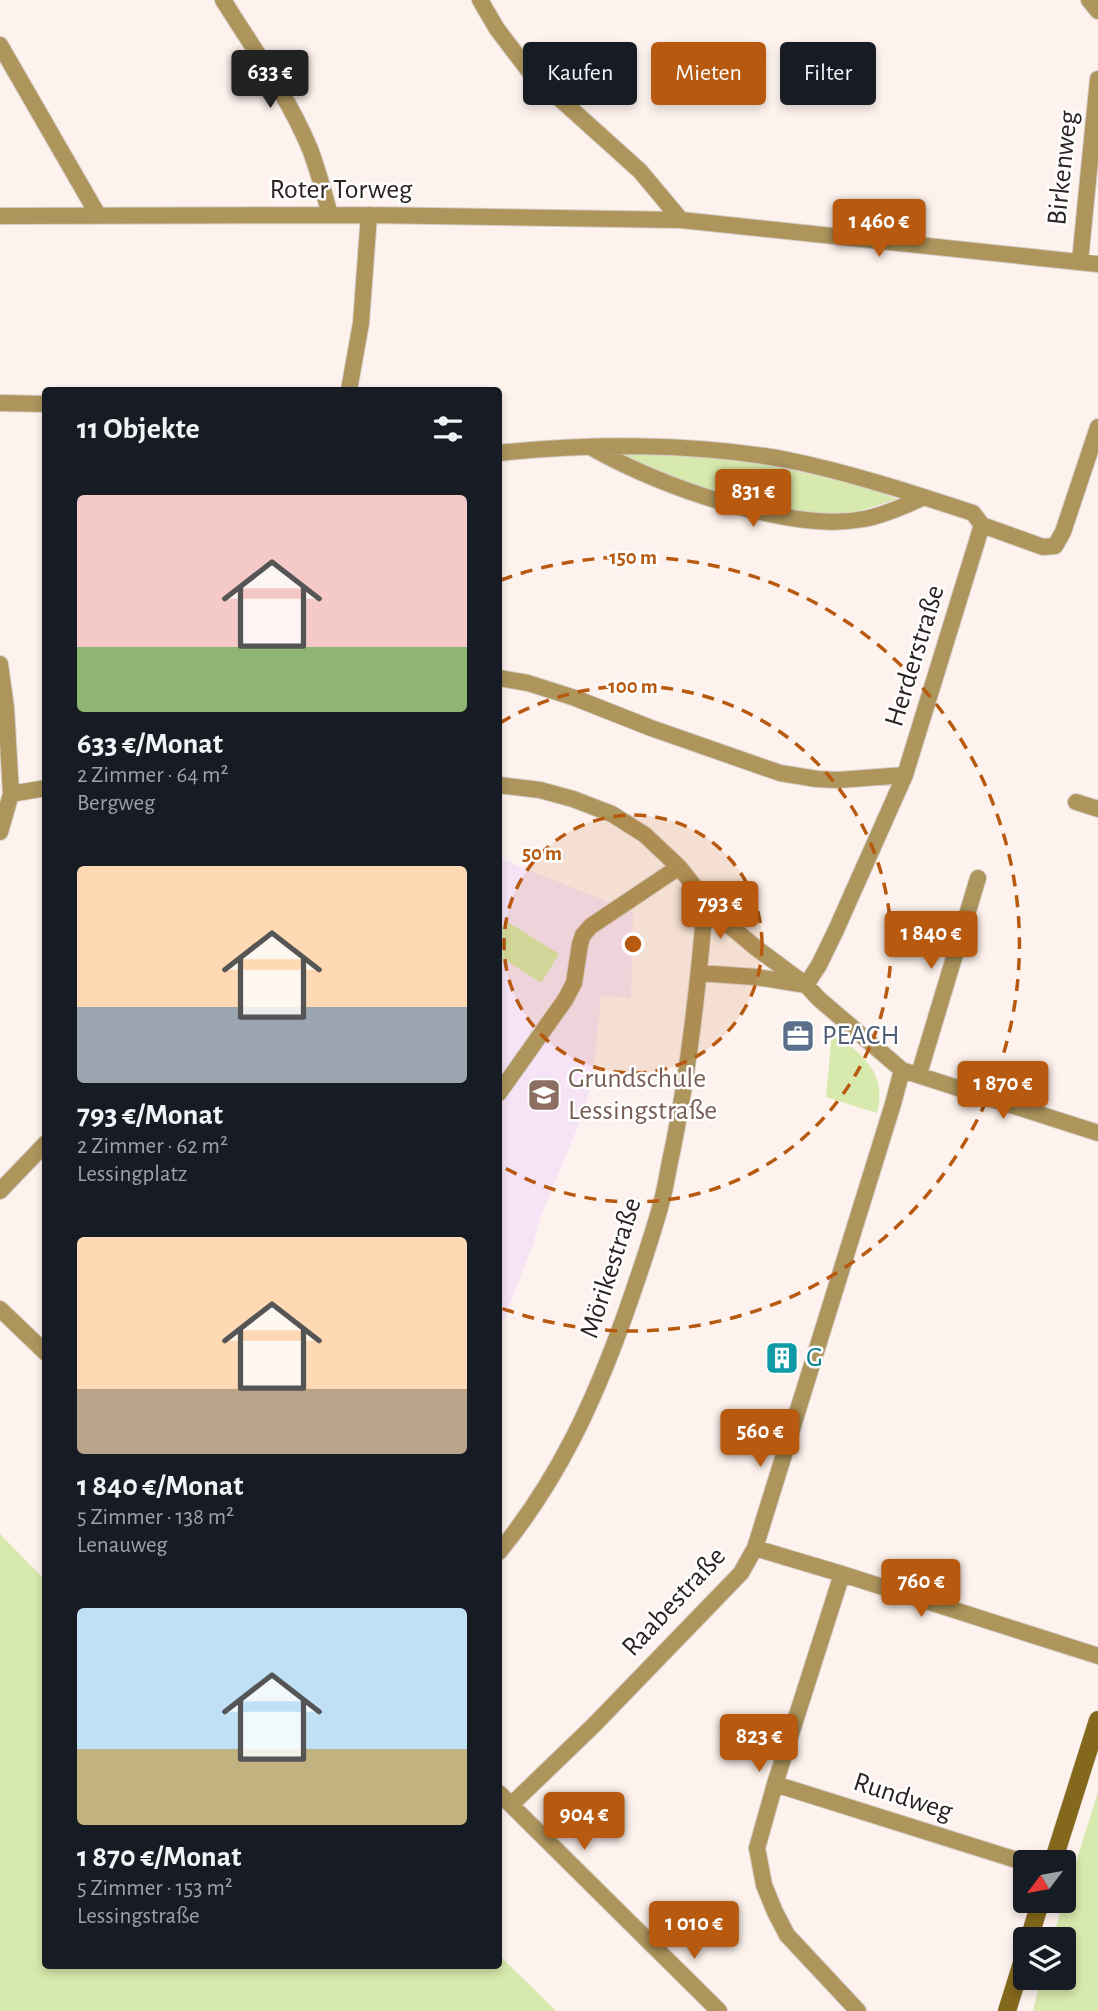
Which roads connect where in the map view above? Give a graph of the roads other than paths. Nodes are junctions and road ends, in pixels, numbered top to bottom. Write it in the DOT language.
graph roads {
  1 [pos="223,0"];
  2 [pos="480,0"];
  3 [pos="1089,0"];
  4 [pos="1098,11"];
  5 [pos="0,45"];
  6 [pos="1098,79"];
  7 [pos="98,215"];
  8 [pos="330,215"];
  9 [pos="369,215"];
  10 [pos="0,216"];
  11 [pos="681,220"];
  12 [pos="1080,261"];
  13 [pos="1098,264"];
  14 [pos="350,387"];
  15 [pos="0,403"];
  16 [pos="42,404"];
  17 [pos="1098,427"];
  18 [pos="592,447"];
  19 [pos="502,453"];
  20 [pos="924,497"];
  21 [pos="982,525"];
  22 [pos="0,664"];
  23 [pos="502,678"];
  24 [pos="905,775"];
  25 [pos="502,785"];
  26 [pos="42,789"];
  27 [pos="11,794"];
  28 [pos="1076,802"];
  29 [pos="1098,809"];
  30 [pos="0,832"];
  31 [pos="679,867"];
  32 [pos="978,878"];
  33 [pos="705,905"];
  34 [pos="699,973"];
  35 [pos="806,985"];
  36 [pos="910,1072"];
  37 [pos="502,1089"];
  38 [pos="1098,1133"];
  39 [pos="42,1147"];
  40 [pos="0,1191"];
  41 [pos="0,1309"];
  42 [pos="42,1349"];
  43 [pos="502,1548"];
  44 [pos="755,1548"];
  45 [pos="842,1574"];
  46 [pos="1098,1656"];
  47 [pos="1098,1720"];
  48 [pos="775,1784"];
  49 [pos="502,1796"];
  50 [pos="511,1805"];
  51 [pos="1057,1850"];
  52 [pos="1013,1859"];
  53 [pos="1014,1990"];
  54 [pos="719,2011"];
  55 [pos="858,2011"];
  56 [pos="1007,2011"];
  1 -- 8 [label="street"];
  2 -- 11 [label="street"];
  3 -- 4 [label="street"];
  5 -- 7 [label="street"];
  6 -- 12 [label="street, Birkenweg"];
  7 -- 8 [label="street, Roter Torweg"];
  7 -- 10 [label="street, Roter Torweg"];
  8 -- 9 [label="street, Roter Torweg"];
  9 -- 11 [label="street, Roter Torweg"];
  9 -- 14 [label="street"];
  11 -- 12 [label="street, Roter Torweg"];
  12 -- 13 [label="street, Roter Torweg"];
  15 -- 16 [label="street"];
  17 -- 21 [label="street"];
  18 -- 19 [label="street"];
  18 -- 20 [label="street"];
  18 -- 20 [label="street"];
  20 -- 21 [label="street"];
  21 -- 24 [label="street, Herderstraße"];
  22 -- 27 [label="street"];
  23 -- 24 [label="street"];
  24 -- 35 [label="street, Herderstraße"];
  25 -- 31 [label="street"];
  26 -- 27 [label="street"];
  27 -- 30 [label="street"];
  28 -- 29 [label="street"];
  31 -- 33 [label="street"];
  31 -- 37 [label="street"];
  32 -- 36 [label="street, Raabestraße"];
  33 -- 34 [label="street, Mörikestraße"];
  33 -- 35 [label="street"];
  34 -- 35 [label="street"];
  34 -- 43 [label="street, Mörikestraße"];
  35 -- 36 [label="street"];
  36 -- 38 [label="street"];
  36 -- 44 [label="street, Raabestraße"];
  39 -- 40 [label="street"];
  41 -- 42 [label="street"];
  44 -- 45 [label="street"];
  44 -- 50 [label="street, Raabestraße"];
  45 -- 46 [label="street"];
  45 -- 48 [label="street"];
  47 -- 51 [label="main road"];
  48 -- 52 [label="street, Rundweg"];
  48 -- 55 [label="street"];
  49 -- 50 [label="street"];
  50 -- 54 [label="street"];
  53 -- 56 [label="main road"];
}
